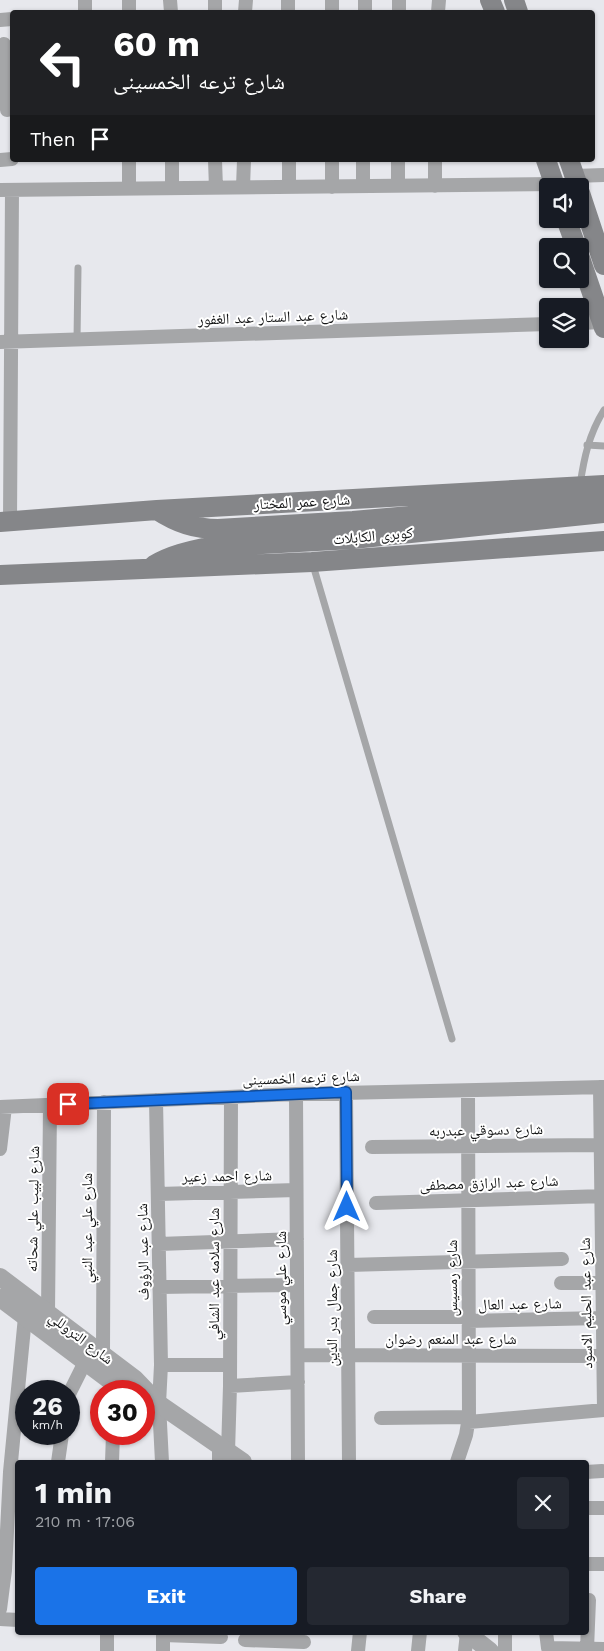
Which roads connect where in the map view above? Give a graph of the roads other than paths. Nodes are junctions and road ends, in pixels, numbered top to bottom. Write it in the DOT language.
graph roads {
  1 [pos="4,44"];
  2 [pos="6,110"];
  3 [pos="129,162"];
  4 [pos="172,162"];
  5 [pos="216,162"];
  6 [pos="244,162"];
  7 [pos="289,162"];
  8 [pos="332,162"];
  9 [pos="363,162"];
  10 [pos="398,162"];
  11 [pos="435,162"];
  12 [pos="547,162"];
  13 [pos="604,175"];
  14 [pos="552,178"];
  15 [pos="582,178"];
  16 [pos="398,185"];
  17 [pos="539,185"];
  18 [pos="363,186"];
  19 [pos="435,186"];
  20 [pos="289,187"];
  21 [pos="332,187"];
  22 [pos="129,188"];
  23 [pos="172,188"];
  24 [pos="216,188"];
  25 [pos="243,188"];
  26 [pos="6,190"];
  27 [pos="589,221"];
  28 [pos="604,265"];
  29 [pos="78,268"];
  30 [pos="589,284"];
  31 [pos="539,324"];
  32 [pos="589,324"];
  33 [pos="603,325"];
  34 [pos="77,340"];
  35 [pos="5,342"];
  36 [pos="604,410"];
  37 [pos="587,445"];
  38 [pos="604,446"];
  39 [pos="604,485"];
  40 [pos="580,487"];
  41 [pos="604,498"];
  42 [pos="157,510"];
  43 [pos="604,513"];
  44 [pos="3,524"];
  45 [pos="604,541"];
  46 [pos="312,562"];
  47 [pos="146,569"];
  48 [pos="0,575"];
  49 [pos="452,1039"];
  50 [pos="602,1087"];
  51 [pos="468,1091"];
  52 [pos="346,1092"];
  53 [pos="296,1094"];
  54 [pos="231,1097"];
  55 [pos="156,1100"];
  56 [pos="104,1102"];
  57 [pos="50,1105"];
  58 [pos="2,1107"];
  59 [pos="600,1145"];
  60 [pos="468,1146"];
  61 [pos="372,1147"];
  62 [pos="0,1149"];
  63 [pos="296,1190"];
  64 [pos="230,1192"];
  65 [pos="158,1194"];
  66 [pos="602,1196"];
  67 [pos="468,1200"];
  68 [pos="376,1203"];
  69 [pos="297,1239"];
  70 [pos="230,1241"];
  71 [pos="159,1244"];
  72 [pos="562,1259"];
  73 [pos="468,1262"];
  74 [pos="348,1264"];
  75 [pos="0,1276"];
  76 [pos="561,1283"];
  77 [pos="230,1286"];
  78 [pos="297,1286"];
  79 [pos="159,1287"];
  80 [pos="603,1289"];
  81 [pos="0,1298"];
  82 [pos="48,1313"];
  83 [pos="25,1317"];
  84 [pos="374,1317"];
  85 [pos="602,1318"];
  86 [pos="468,1319"];
  87 [pos="103,1354"];
  88 [pos="298,1355"];
  89 [pos="348,1355"];
  90 [pos="469,1356"];
  91 [pos="603,1356"];
  92 [pos="85,1362"];
  93 [pos="161,1365"];
  94 [pos="230,1365"];
  95 [pos="76,1380"];
  96 [pos="109,1380"];
  97 [pos="136,1380"];
  98 [pos="298,1382"];
  99 [pos="230,1386"];
  100 [pos="155,1387"];
  101 [pos="155,1405"];
  102 [pos="604,1410"];
  103 [pos="381,1418"];
  104 [pos="469,1420"];
  105 [pos="155,1424"];
  106 [pos="60,1445"];
  107 [pos="113,1445"];
  108 [pos="222,1453"];
  109 [pos="58,1460"];
  110 [pos="112,1460"];
  111 [pos="162,1460"];
  112 [pos="239,1460"];
  113 [pos="298,1460"];
  114 [pos="349,1460"];
  115 [pos="458,1460"];
  116 [pos="14,1472"];
  117 [pos="589,1472"];
  118 [pos="602,1472"];
  119 [pos="589,1508"];
  120 [pos="604,1508"];
  121 [pos="8,1526"];
  122 [pos="589,1564"];
  123 [pos="604,1564"];
  124 [pos="11,1570"];
  125 [pos="0,1609"];
  126 [pos="0,1619"];
  127 [pos="15,1620"];
  128 [pos="108,1635"];
  129 [pos="163,1635"];
  130 [pos="182,1635"];
  131 [pos="360,1635"];
  132 [pos="420,1635"];
  133 [pos="467,1635"];
  134 [pos="470,1635"];
  135 [pos="505,1635"];
  136 [pos="546,1635"];
  137 [pos="588,1635"];
  138 [pos="221,1637"];
  139 [pos="245,1641"];
  140 [pos="304,1642"];
  141 [pos="587,1649"];
  142 [pos="604,1649"];
  143 [pos="570,1650"];
  144 [pos="107,1651"];
  145 [pos="163,1651"];
  146 [pos="358,1651"];
  147 [pos="418,1651"];
  148 [pos="465,1651"];
  149 [pos="490,1651"];
  150 [pos="505,1651"];
  1 -- 2 [label="street"];
  3 -- 22 [label="street"];
  4 -- 23 [label="street"];
  5 -- 24 [label="street"];
  6 -- 25 [label="street"];
  7 -- 20 [label="street"];
  8 -- 21 [label="street"];
  9 -- 18 [label="street"];
  10 -- 16 [label="street"];
  11 -- 19 [label="street"];
  12 -- 14 [label="main road"];
  13 -- 15 [label="street"];
  16 -- 18 [label="street"];
  16 -- 19 [label="street"];
  17 -- 19 [label="street"];
  18 -- 21 [label="street"];
  20 -- 21 [label="street"];
  20 -- 25 [label="street"];
  22 -- 23 [label="street"];
  22 -- 26 [label="street"];
  23 -- 24 [label="street"];
  24 -- 25 [label="street"];
  26 -- 35 [label="street"];
  27 -- 28 [label="main road"];
  29 -- 34 [label="lane"];
  30 -- 33 [label="main road"];
  31 -- 34 [label="street, شارع عبد الستار عبد الغفور"];
  32 -- 33 [label="street"];
  34 -- 35 [label="street, شارع عبد الستار عبد الغفور"];
  35 -- 44 [label="street"];
  36 -- 37 [label="lane"];
  37 -- 38 [label="lane"];
  37 -- 40 [label="lane"];
  39 -- 40 [label="main road, شارع عمر المختار"];
  40 -- 42 [label="main road, شارع عمر المختار"];
  41 -- 42 [label="main road, كوبرى الكابلات"];
  42 -- 44 [label="main road, شارع عمر المختار"];
  43 -- 47 [label="main road, كوبرى الكابلات"];
  45 -- 46 [label="main road"];
  46 -- 47 [label="main road"];
  46 -- 49 [label="lane"];
  47 -- 48 [label="main road"];
  50 -- 51 [label="street, شارع ترعه الخمسينى"];
  50 -- 59 [label="street, شارع عبد الحليم الاسود"];
  51 -- 52 [label="street, شارع ترعه الخمسينى"];
  51 -- 60 [label="street, شارع رمسيس"];
  52 -- 53 [label="street, شارع ترعه الخمسينى"];
  52 -- 74 [label="street, شارع جمال بدر الدين"];
  53 -- 54 [label="street, شارع ترعه الخمسينى"];
  53 -- 63 [label="street, شارع علي موسي"];
  54 -- 55 [label="street, شارع ترعه الخمسينى"];
  54 -- 64 [label="street, شارع سلامه عبد الشافي"];
  55 -- 56 [label="street, شارع ترعه الخمسينى"];
  55 -- 65 [label="street, شارع عبد الرؤوف"];
  56 -- 57 [label="street, شارع ترعه الخمسينى"];
  56 -- 87 [label="street, شارع علي عبد النبي"];
  57 -- 58 [label="street, شارع ترعه الخمسينى"];
  57 -- 82 [label="street, شارع لبيب علي شحاته"];
  58 -- 62 [label="street"];
  59 -- 60 [label="street, شارع دسوقي عبدربه"];
  59 -- 66 [label="street, شارع عبد الحليم الاسود"];
  60 -- 61 [label="street, شارع دسوقي عبدربه"];
  60 -- 67 [label="street, شارع رمسيس"];
  63 -- 64 [label="street, شارع احمد زعير"];
  63 -- 69 [label="street, شارع علي موسي"];
  64 -- 65 [label="street, شارع احمد زعير"];
  64 -- 70 [label="street, شارع سلامه عبد الشافي"];
  65 -- 71 [label="street, شارع عبد الرؤوف"];
  66 -- 67 [label="street, شارع عبد الرازق مصطفى"];
  66 -- 80 [label="street, شارع عبد الحليم الاسود"];
  67 -- 68 [label="street, شارع عبد الرازق مصطفى"];
  67 -- 73 [label="street, شارع رمسيس"];
  69 -- 70 [label="street"];
  69 -- 78 [label="street, شارع علي موسي"];
  70 -- 71 [label="street"];
  70 -- 77 [label="street, شارع سلامه عبد الشافي"];
  71 -- 79 [label="street, شارع عبد الرؤوف"];
  72 -- 73 [label="street"];
  73 -- 74 [label="street"];
  73 -- 86 [label="street, شارع رمسيس"];
  74 -- 89 [label="street, شارع جمال بدر الدين"];
  75 -- 82 [label="street, شارع التروللي"];
  76 -- 80 [label="street"];
  77 -- 78 [label="street"];
  77 -- 79 [label="street"];
  77 -- 94 [label="street, شارع سلامه عبد الشافي"];
  78 -- 88 [label="street, شارع علي موسي"];
  79 -- 93 [label="street, شارع عبد الرؤوف"];
  80 -- 85 [label="street, شارع عبد الحليم الاسود"];
  81 -- 83 [label="street, شارع التروللي"];
  82 -- 87 [label="street, شارع التروللي"];
  83 -- 92 [label="street, شارع التروللي"];
  83 -- 116 [label="street"];
  84 -- 86 [label="street, شارع عبد العال"];
  85 -- 86 [label="street, شارع عبد العال"];
  85 -- 91 [label="street, شارع عبد الحليم الاسود"];
  86 -- 90 [label="street, شارع رمسيس"];
  87 -- 97 [label="street, شارع التروللي"];
  88 -- 89 [label="street, شارع عبد المنعم رضوان"];
  88 -- 98 [label="street, شارع علي موسي"];
  89 -- 90 [label="street, شارع عبد المنعم رضوان"];
  89 -- 114 [label="street, شارع جمال بدر الدين"];
  90 -- 91 [label="street, شارع عبد المنعم رضوان"];
  90 -- 104 [label="street, شارع رمسيس"];
  91 -- 102 [label="street, شارع عبد الحليم الاسود"];
  92 -- 95 [label="street"];
  92 -- 96 [label="street, شارع التروللي"];
  93 -- 94 [label="street"];
  93 -- 100 [label="street, شارع عبد الرؤوف"];
  94 -- 99 [label="street, شارع سلامه عبد الشافي"];
  98 -- 99 [label="street"];
  98 -- 113 [label="street, شارع علي موسي"];
  99 -- 108 [label="street, شارع سلامه عبد الشافي"];
  101 -- 108 [label="street, شارع التروللي"];
  102 -- 104 [label="street"];
  103 -- 104 [label="street"];
  104 -- 115 [label="street, شارع رمسيس"];
  105 -- 111 [label="street, شارع عبد الرؤوف"];
  106 -- 109 [label="street"];
  107 -- 110 [label="street"];
  108 -- 112 [label="street, شارع التروللي"];
  116 -- 121 [label="street"];
  117 -- 118 [label="street"];
  119 -- 120 [label="street"];
  121 -- 124 [label="street"];
  122 -- 123 [label="street"];
  124 -- 125 [label="street"];
  126 -- 127 [label="street"];
  128 -- 144 [label="street"];
  129 -- 145 [label="street"];
  130 -- 138 [label="street"];
  131 -- 146 [label="street"];
  132 -- 147 [label="street"];
  133 -- 148 [label="street"];
  134 -- 149 [label="street"];
  135 -- 150 [label="street"];
  136 -- 143 [label="street"];
  137 -- 141 [label="street"];
  139 -- 140 [label="street"];
  141 -- 142 [label="street"];
  141 -- 143 [label="street"];
}
